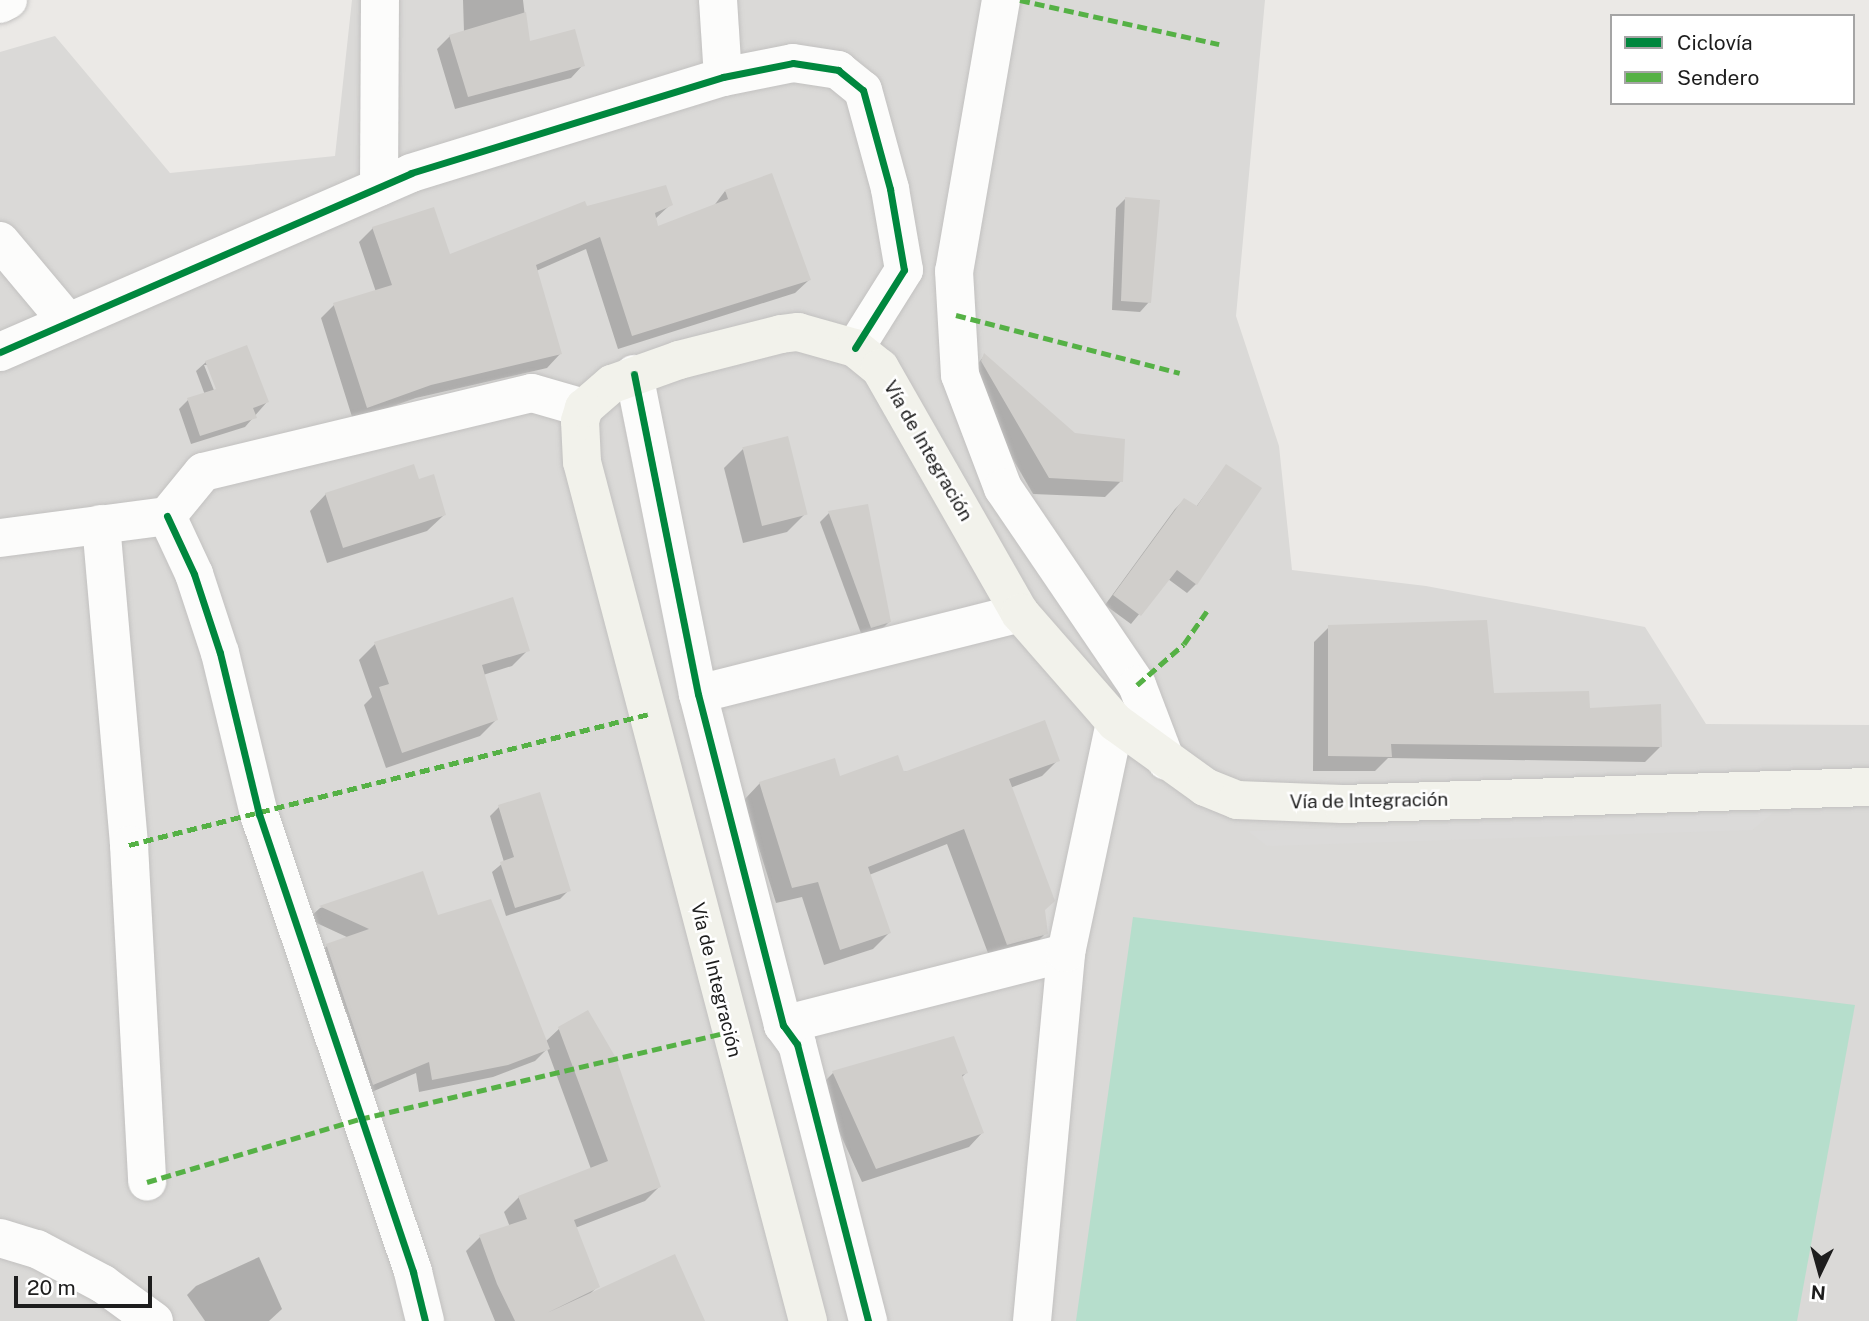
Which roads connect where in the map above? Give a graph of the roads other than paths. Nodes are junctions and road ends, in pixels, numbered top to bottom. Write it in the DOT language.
graph roads {
  1 [pos="8,0"];
  2 [pos="380,0"];
  3 [pos="718,0"];
  4 [pos="1001,0"];
  5 [pos="0,4"];
  6 [pos="723,77"];
  7 [pos="379,187"];
  8 [pos="0,241"];
  9 [pos="68,322"];
  10 [pos="855,348"];
  11 [pos="0,352"];
  12 [pos="634,374"];
  13 [pos="584,408"];
  14 [pos="167,516"];
  15 [pos="101,524"];
  16 [pos="0,538"];
  17 [pos="1020,613"];
  18 [pos="698,694"];
  19 [pos="1115,722"];
  20 [pos="1166,761"];
  21 [pos="1869,787"];
  22 [pos="1066,953"];
  23 [pos="783,1026"];
  24 [pos="147,1182"];
  25 [pos="0,1238"];
  26 [pos="154,1321"];
  27 [pos="425,1321"];
  28 [pos="808,1321"];
  29 [pos="868,1321"];
  30 [pos="1032,1321"];
  1 -- 5 [label="street"];
  2 -- 7 [label="street"];
  3 -- 6 [label="street"];
  4 -- 20 [label="street"];
  6 -- 7 [label="street"];
  6 -- 10 [label="street"];
  7 -- 9 [label="street"];
  8 -- 9 [label="street"];
  9 -- 11 [label="street"];
  10 -- 12 [label="main road, Vía de Integración"];
  10 -- 17 [label="main road, Vía de Integración"];
  12 -- 13 [label="main road, Vía de Integración"];
  12 -- 18 [label="street"];
  13 -- 14 [label="street"];
  13 -- 28 [label="main road, Vía de Integración"];
  14 -- 15 [label="street"];
  14 -- 27 [label="street"];
  15 -- 16 [label="street"];
  15 -- 24 [label="street"];
  17 -- 18 [label="street"];
  17 -- 19 [label="main road, Vía de Integración"];
  18 -- 23 [label="street"];
  19 -- 20 [label="main road, Vía de Integración"];
  19 -- 22 [label="street"];
  20 -- 21 [label="main road, Vía de Integración"];
  22 -- 23 [label="street"];
  22 -- 30 [label="street"];
  23 -- 29 [label="street"];
  25 -- 26 [label="street"];
}
